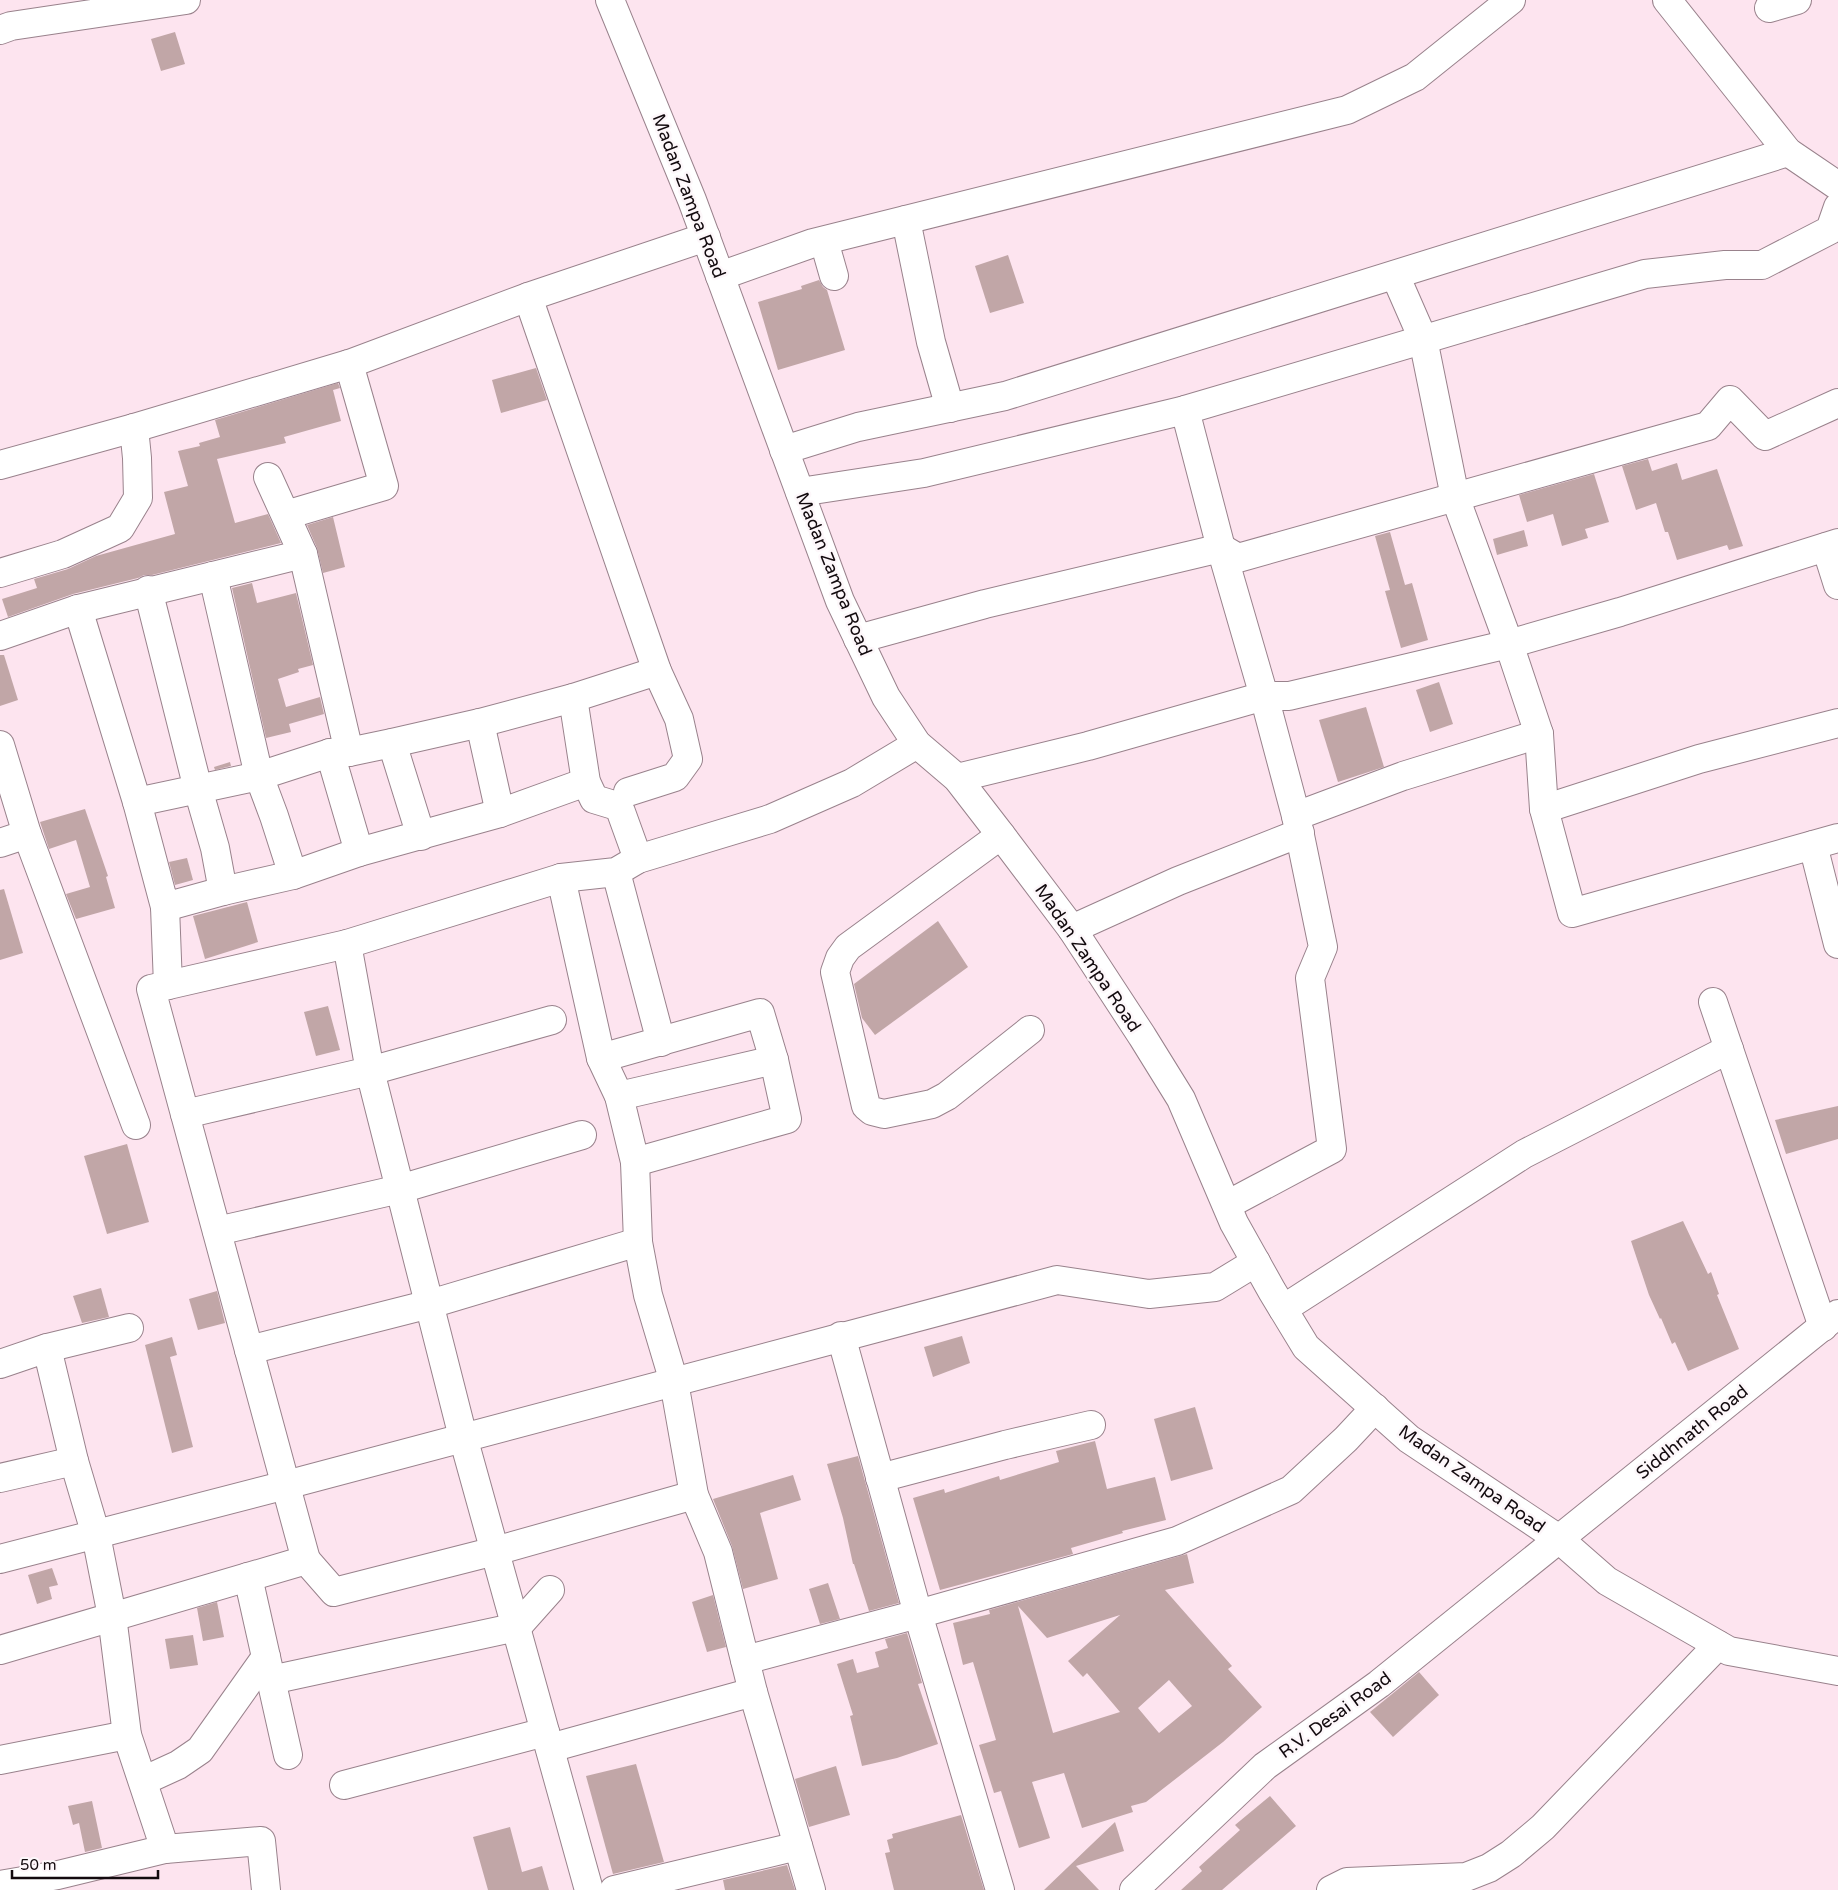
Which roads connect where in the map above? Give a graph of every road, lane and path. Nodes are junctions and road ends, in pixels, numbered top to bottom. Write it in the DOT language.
graph roads {
  1 [pos="186,0"];
  2 [pos="610,0"];
  3 [pos="1511,0"];
  4 [pos="1667,0"];
  5 [pos="1797,0"];
  6 [pos="1770,8"];
  7 [pos="0,30"];
  8 [pos="1788,152"];
  9 [pos="1838,186"];
  10 [pos="1838,206"];
  11 [pos="906,220"];
  12 [pos="706,237"];
  13 [pos="824,241"];
  14 [pos="1394,275"];
  15 [pos="720,276"];
  16 [pos="834,276"];
  17 [pos="528,297"];
  18 [pos="1423,339"];
  19 [pos="349,364"];
  20 [pos="1838,403"];
  21 [pos="950,408"];
  22 [pos="1185,410"];
  23 [pos="134,428"];
  24 [pos="784,450"];
  25 [pos="0,465"];
  26 [pos="268,477"];
  27 [pos="800,492"];
  28 [pos="1455,496"];
  29 [pos="286,515"];
  30 [pos="1832,545"];
  31 [pos="1221,548"];
  32 [pos="303,554"];
  33 [pos="0,572"];
  34 [pos="213,576"];
  35 [pos="1838,585"];
  36 [pos="148,590"];
  37 [pos="78,609"];
  38 [pos="0,636"];
  39 [pos="858,639"];
  40 [pos="1509,644"];
  41 [pos="657,671"];
  42 [pos="1264,696"];
  43 [pos="573,698"];
  44 [pos="1838,722"];
  45 [pos="480,723"];
  46 [pos="1539,734"];
  47 [pos="392,744"];
  48 [pos="917,744"];
  49 [pos="0,745"];
  50 [pos="340,752"];
  51 [pos="259,776"];
  52 [pos="957,778"];
  53 [pos="586,782"];
  54 [pos="198,789"];
  55 [pos="628,792"];
  56 [pos="137,802"];
  57 [pos="1544,809"];
  58 [pos="500,813"];
  59 [pos="1298,824"];
  60 [pos="27,834"];
  61 [pos="1001,835"];
  62 [pos="420,836"];
  63 [pos="1826,841"];
  64 [pos="0,843"];
  65 [pos="359,852"];
  66 [pos="627,866"];
  67 [pos="293,875"];
  68 [pos="561,878"];
  69 [pos="223,891"];
  70 [pos="165,907"];
  71 [pos="1072,929"];
  72 [pos="347,944"];
  73 [pos="1838,944"];
  74 [pos="168,985"];
  75 [pos="1713,1002"];
  76 [pos="552,1020"];
  77 [pos="1030,1030"];
  78 [pos="661,1042"];
  79 [pos="1729,1049"];
  80 [pos="601,1058"];
  81 [pos="774,1060"];
  82 [pos="370,1071"];
  83 [pos="619,1096"];
  84 [pos="185,1114"];
  85 [pos="136,1125"];
  86 [pos="582,1135"];
  87 [pos="635,1162"];
  88 [pos="400,1189"];
  89 [pos="1227,1206"];
  90 [pos="217,1231"];
  91 [pos="638,1242"];
  92 [pos="1256,1262"];
  93 [pos="430,1304"];
  94 [pos="1282,1309"];
  95 [pos="1830,1320"];
  96 [pos="129,1328"];
  97 [pos="841,1336"];
  98 [pos="47,1348"];
  99 [pos="249,1350"];
  100 [pos="0,1364"];
  101 [pos="674,1382"];
  102 [pos="1375,1408"];
  103 [pos="1091,1425"];
  104 [pos="463,1437"];
  105 [pos="74,1461"];
  106 [pos="0,1478"];
  107 [pos="880,1478"];
  108 [pos="286,1485"];
  109 [pos="694,1495"];
  110 [pos="96,1535"];
  111 [pos="1552,1544"];
  112 [pos="495,1551"];
  113 [pos="0,1559"];
  114 [pos="306,1560"];
  115 [pos="248,1577"];
  116 [pos="550,1590"];
  117 [pos="918,1614"];
  118 [pos="112,1616"];
  119 [pos="516,1627"];
  120 [pos="1718,1645"];
  121 [pos="0,1650"];
  122 [pos="745,1660"];
  123 [pos="268,1668"];
  124 [pos="1838,1671"];
  125 [pos="753,1692"];
  126 [pos="126,1735"];
  127 [pos="547,1740"];
  128 [pos="288,1755"];
  129 [pos="0,1760"];
  130 [pos="143,1781"];
  131 [pos="344,1785"];
  132 [pos="798,1846"];
  133 [pos="165,1849"];
  134 [pos="60,1882"];
  135 [pos="0,1885"];
  136 [pos="266,1890"];
  137 [pos="589,1890"];
  138 [pos="614,1890"];
  139 [pos="811,1890"];
  140 [pos="1000,1890"];
  141 [pos="1134,1890"];
  142 [pos="1331,1890"];
  1 -- 7 [label="street"];
  2 -- 12 [label="street, Madan Zampa Road"];
  3 -- 11 [label="street"];
  4 -- 8 [label="street"];
  5 -- 6 [label="street"];
  8 -- 9 [label="street"];
  8 -- 14 [label="street"];
  10 -- 18 [label="street"];
  11 -- 13 [label="street"];
  11 -- 21 [label="street"];
  12 -- 15 [label="street, Madan Zampa Road"];
  12 -- 17 [label="street"];
  13 -- 15 [label="street"];
  13 -- 16 [label="street"];
  14 -- 18 [label="street"];
  14 -- 21 [label="street"];
  15 -- 24 [label="street, Madan Zampa Road"];
  17 -- 19 [label="street"];
  17 -- 41 [label="street"];
  18 -- 22 [label="street"];
  18 -- 28 [label="street"];
  19 -- 23 [label="street"];
  19 -- 29 [label="street"];
  20 -- 28 [label="street"];
  21 -- 24 [label="street"];
  22 -- 27 [label="street"];
  22 -- 31 [label="street"];
  23 -- 25 [label="street"];
  23 -- 33 [label="street"];
  24 -- 27 [label="street, Madan Zampa Road"];
  26 -- 29 [label="street"];
  27 -- 39 [label="street, Madan Zampa Road"];
  28 -- 31 [label="street"];
  28 -- 40 [label="street"];
  29 -- 32 [label="street"];
  30 -- 35 [label="street"];
  30 -- 40 [label="street"];
  31 -- 39 [label="street"];
  31 -- 42 [label="street"];
  32 -- 34 [label="street"];
  32 -- 50 [label="street"];
  34 -- 36 [label="street"];
  34 -- 51 [label="street"];
  36 -- 37 [label="street"];
  36 -- 54 [label="street"];
  37 -- 38 [label="street"];
  37 -- 56 [label="street"];
  39 -- 48 [label="street, Madan Zampa Road"];
  40 -- 42 [label="street"];
  40 -- 46 [label="street"];
  41 -- 43 [label="street"];
  41 -- 55 [label="street"];
  42 -- 52 [label="street"];
  42 -- 59 [label="street"];
  43 -- 45 [label="street"];
  43 -- 53 [label="street"];
  44 -- 57 [label="street"];
  45 -- 47 [label="street"];
  45 -- 58 [label="street"];
  46 -- 57 [label="street"];
  46 -- 59 [label="street"];
  47 -- 50 [label="street"];
  47 -- 62 [label="street"];
  48 -- 52 [label="street, Madan Zampa Road"];
  48 -- 66 [label="street"];
  49 -- 60 [label="street"];
  50 -- 51 [label="street"];
  50 -- 65 [label="street"];
  51 -- 54 [label="street"];
  51 -- 67 [label="street"];
  52 -- 61 [label="street, Madan Zampa Road"];
  53 -- 58 [label="street"];
  53 -- 66 [label="street"];
  54 -- 56 [label="street"];
  54 -- 69 [label="street"];
  56 -- 70 [label="street"];
  57 -- 63 [label="street"];
  58 -- 62 [label="street"];
  59 -- 71 [label="street"];
  59 -- 89 [label="street"];
  60 -- 64 [label="street"];
  60 -- 85 [label="street"];
  61 -- 71 [label="street, Madan Zampa Road"];
  61 -- 77 [label="street"];
  62 -- 65 [label="street"];
  63 -- 73 [label="street"];
  65 -- 67 [label="street"];
  66 -- 68 [label="street"];
  66 -- 78 [label="street"];
  67 -- 69 [label="street"];
  68 -- 72 [label="street"];
  68 -- 80 [label="street"];
  69 -- 70 [label="street"];
  70 -- 74 [label="street"];
  71 -- 89 [label="street, Madan Zampa Road"];
  72 -- 74 [label="street"];
  72 -- 82 [label="street"];
  74 -- 84 [label="street"];
  75 -- 79 [label="street"];
  76 -- 82 [label="street"];
  78 -- 80 [label="street"];
  78 -- 81 [label="street"];
  79 -- 94 [label="street"];
  79 -- 95 [label="street"];
  80 -- 83 [label="street"];
  81 -- 83 [label="street"];
  81 -- 87 [label="street"];
  82 -- 84 [label="street"];
  82 -- 88 [label="street"];
  83 -- 87 [label="street"];
  84 -- 90 [label="street"];
  86 -- 88 [label="street"];
  87 -- 91 [label="street"];
  88 -- 90 [label="street"];
  88 -- 93 [label="street"];
  89 -- 92 [label="street, Madan Zampa Road"];
  90 -- 99 [label="street"];
  91 -- 93 [label="street"];
  91 -- 101 [label="street"];
  92 -- 94 [label="street, Madan Zampa Road"];
  92 -- 97 [label="street"];
  93 -- 99 [label="street"];
  93 -- 104 [label="street"];
  94 -- 102 [label="street, Madan Zampa Road"];
  95 -- 111 [label="street, Siddhnath Road"];
  96 -- 98 [label="street"];
  97 -- 101 [label="street"];
  97 -- 107 [label="street"];
  98 -- 100 [label="street"];
  98 -- 105 [label="street"];
  99 -- 108 [label="street"];
  101 -- 104 [label="street"];
  101 -- 109 [label="street"];
  102 -- 111 [label="street, Madan Zampa Road"];
  102 -- 117 [label="street"];
  103 -- 107 [label="street"];
  104 -- 108 [label="street"];
  104 -- 112 [label="street"];
  105 -- 106 [label="street"];
  105 -- 110 [label="street"];
  107 -- 117 [label="street"];
  108 -- 110 [label="street"];
  108 -- 114 [label="street"];
  109 -- 112 [label="street"];
  109 -- 122 [label="street"];
  110 -- 113 [label="street"];
  110 -- 118 [label="street"];
  111 -- 120 [label="street, Madan Zampa Road"];
  111 -- 141 [label="street, R.V. Desai Road"];
  112 -- 114 [label="street"];
  112 -- 119 [label="street"];
  114 -- 115 [label="street"];
  115 -- 118 [label="street"];
  115 -- 123 [label="street"];
  116 -- 119 [label="street"];
  117 -- 122 [label="street"];
  117 -- 140 [label="street"];
  118 -- 121 [label="street"];
  118 -- 126 [label="street"];
  119 -- 123 [label="street"];
  119 -- 127 [label="street"];
  120 -- 124 [label="street, Madan Zampa Road"];
  120 -- 142 [label="street"];
  122 -- 125 [label="street"];
  123 -- 128 [label="street"];
  123 -- 130 [label="street"];
  125 -- 127 [label="street"];
  125 -- 132 [label="street"];
  126 -- 129 [label="street"];
  126 -- 130 [label="street"];
  127 -- 131 [label="street"];
  127 -- 137 [label="street"];
  130 -- 133 [label="street"];
  132 -- 138 [label="street"];
  132 -- 139 [label="street"];
  133 -- 134 [label="street"];
  133 -- 136 [label="street"];
  134 -- 135 [label="street"];
}
